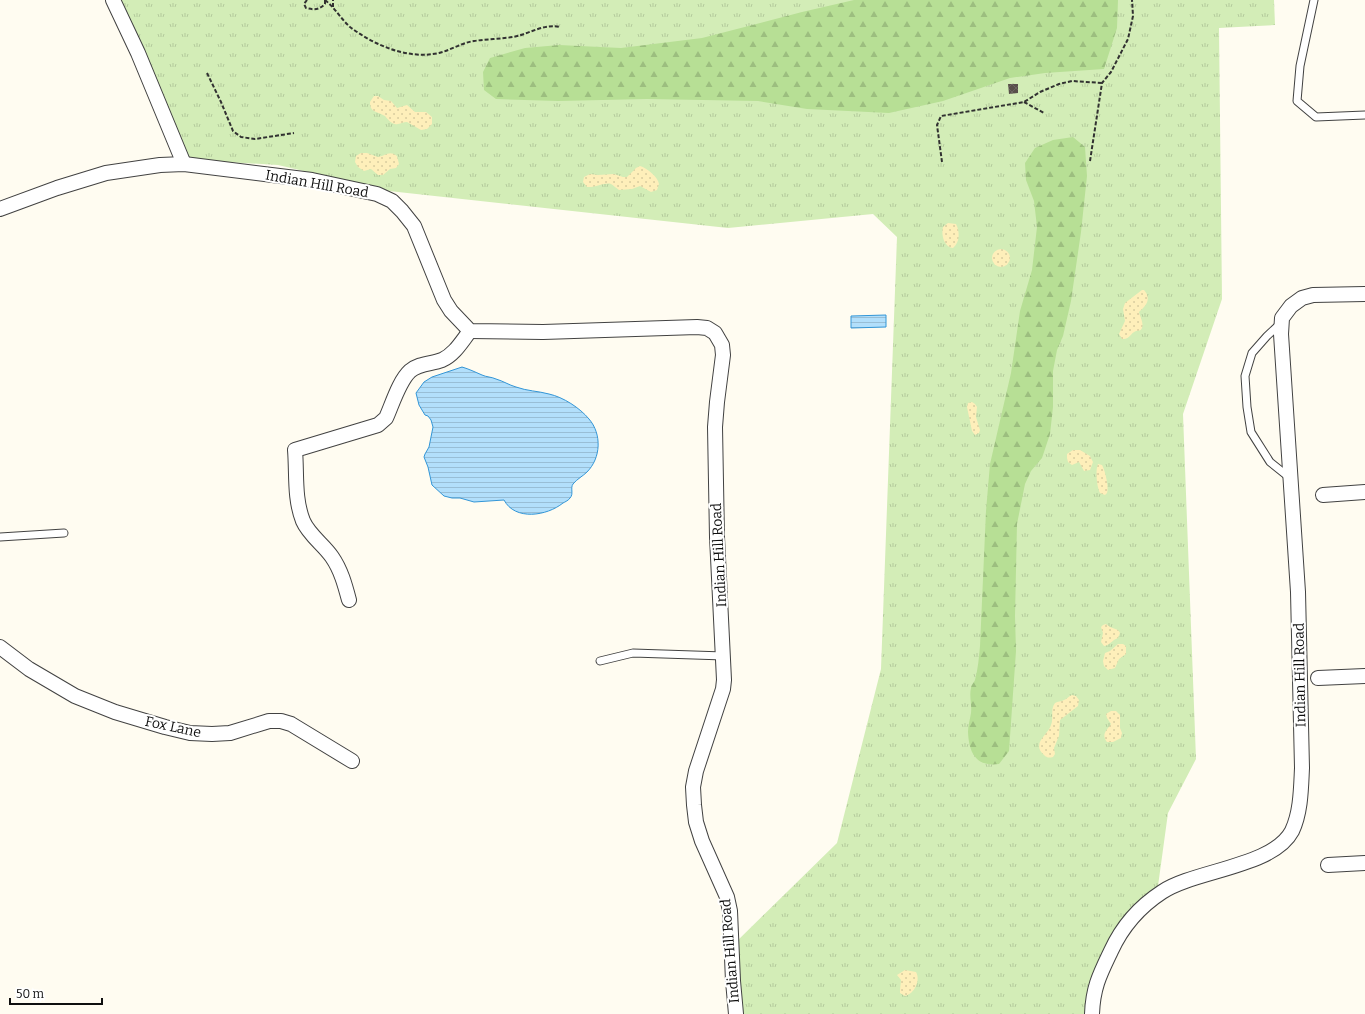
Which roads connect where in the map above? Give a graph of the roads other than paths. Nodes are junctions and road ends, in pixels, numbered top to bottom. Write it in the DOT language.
graph roads {
  1 [pos="113,0"];
  2 [pos="1314,0"];
  3 [pos="1365,115"];
  4 [pos="184,164"];
  5 [pos="0,208"];
  6 [pos="1365,294"];
  7 [pos="1282,322"];
  8 [pos="470,331"];
  9 [pos="1290,478"];
  10 [pos="1365,492"];
  11 [pos="1323,495"];
  12 [pos="64,533"];
  13 [pos="0,537"];
  14 [pos="348,600"];
  15 [pos="0,647"];
  16 [pos="724,656"];
  17 [pos="600,661"];
  18 [pos="1365,676"];
  19 [pos="1318,678"];
  20 [pos="352,761"];
  21 [pos="1365,863"];
  22 [pos="1328,865"];
  23 [pos="736,1014"];
  24 [pos="1092,1014"];
  1 -- 4 [label="street"];
  2 -- 3 [label="lane"];
  4 -- 5 [label="street, Indian Hill Road"];
  4 -- 8 [label="street, Indian Hill Road"];
  6 -- 7 [label="street, Indian Hill Road"];
  7 -- 9 [label="street, Indian Hill Road"];
  7 -- 9 [label="lane"];
  8 -- 14 [label="street"];
  8 -- 16 [label="street, Indian Hill Road"];
  9 -- 24 [label="street, Indian Hill Road"];
  10 -- 11 [label="street"];
  12 -- 13 [label="lane"];
  15 -- 20 [label="street, Fox Lane"];
  16 -- 17 [label="lane"];
  16 -- 23 [label="street, Indian Hill Road"];
  18 -- 19 [label="street"];
  21 -- 22 [label="street"];
}
